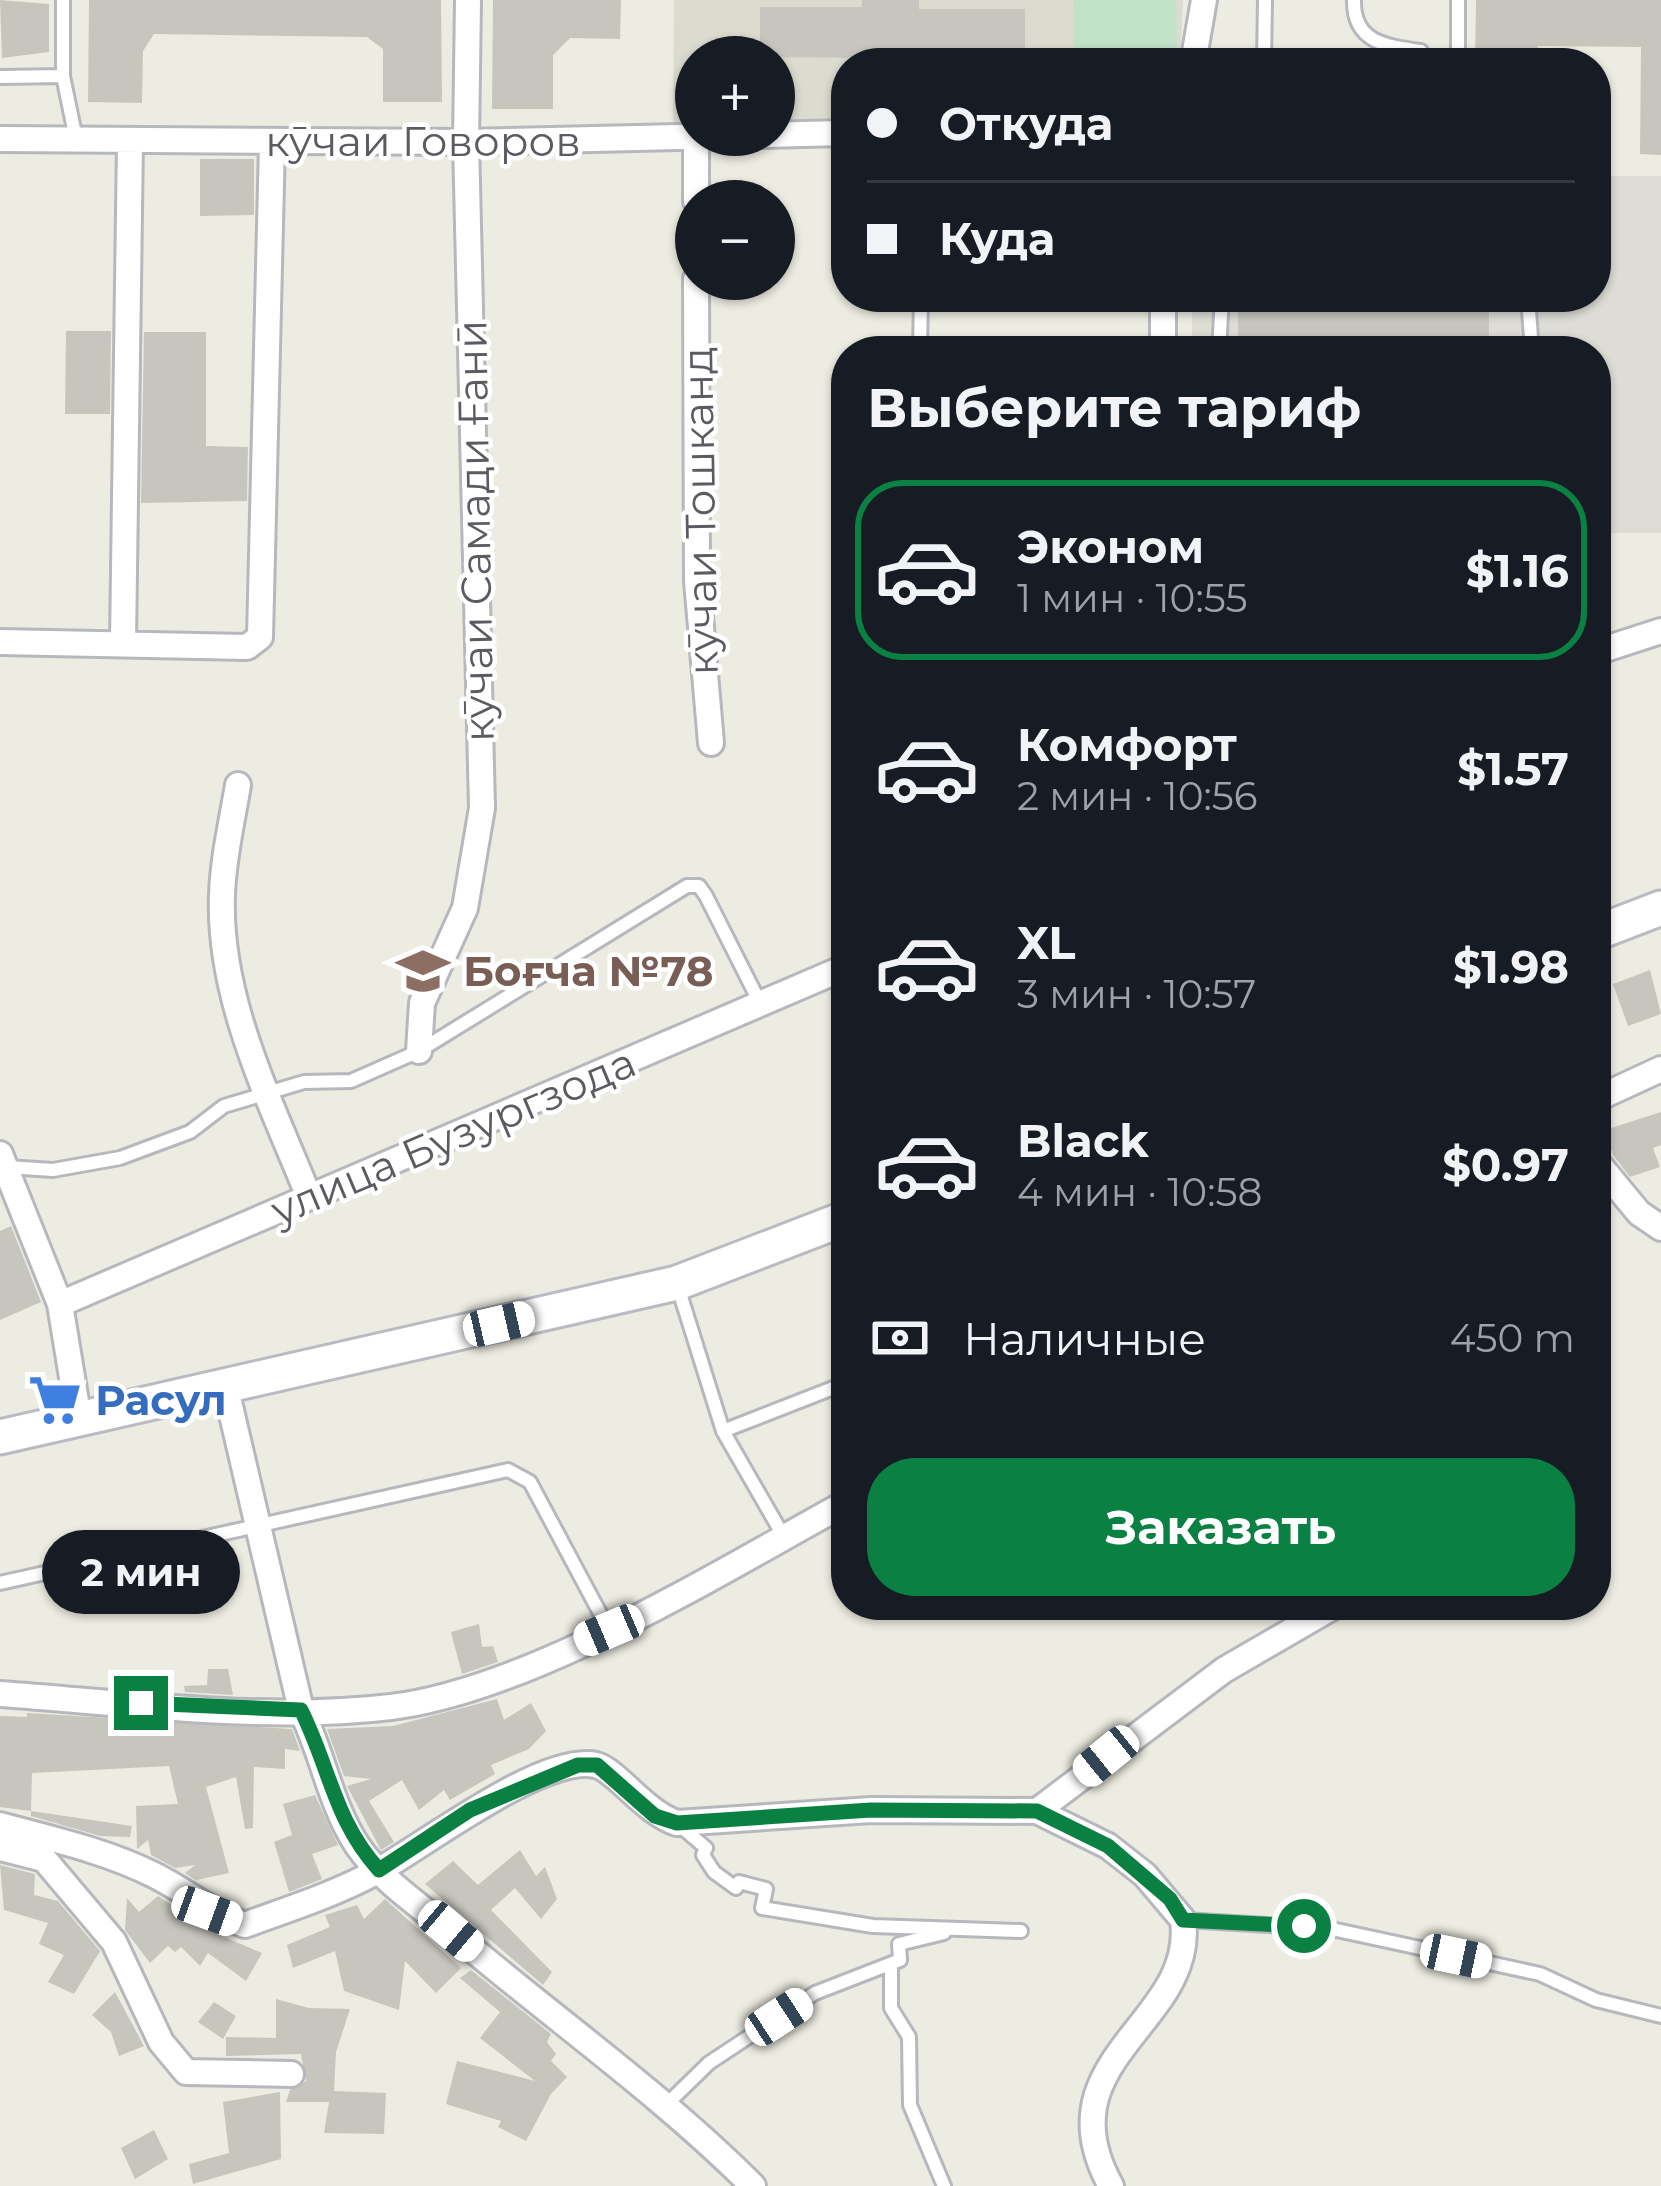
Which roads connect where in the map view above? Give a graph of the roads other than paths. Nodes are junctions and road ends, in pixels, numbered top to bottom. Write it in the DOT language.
graph roads {
  1 [pos="63,0"];
  2 [pos="468,0"];
  3 [pos="1204,0"];
  4 [pos="1265,0"];
  5 [pos="1354,0"];
  6 [pos="1458,0"];
  7 [pos="1196,48"];
  8 [pos="1264,48"];
  9 [pos="1410,48"];
  10 [pos="1458,48"];
  11 [pos="0,76"];
  12 [pos="63,76"];
  13 [pos="831,133"];
  14 [pos="795,134"];
  15 [pos="675,137"];
  16 [pos="0,139"];
  17 [pos="76,140"];
  18 [pos="130,141"];
  19 [pos="466,142"];
  20 [pos="272,143"];
  21 [pos="696,300"];
  22 [pos="1661,632"];
  23 [pos="0,642"];
  24 [pos="123,642"];
  25 [pos="1611,647"];
  26 [pos="711,743"];
  27 [pos="238,785"];
  28 [pos="1661,908"];
  29 [pos="1611,927"];
  30 [pos="831,975"];
  31 [pos="761,1005"];
  32 [pos="419,1051"];
  33 [pos="1661,1070"];
  34 [pos="1611,1092"];
  35 [pos="268,1093"];
  36 [pos="4,1161"];
  37 [pos="1611,1179"];
  38 [pos="308,1197"];
  39 [pos="831,1224"];
  40 [pos="1661,1228"];
  41 [pos="677,1283"];
  42 [pos="60,1304"];
  43 [pos="226,1389"];
  44 [pos="831,1389"];
  45 [pos="79,1420"];
  46 [pos="723,1432"];
  47 [pos="0,1437"];
  48 [pos="831,1511"];
  49 [pos="260,1525"];
  50 [pos="784,1537"];
  51 [pos="0,1582"];
  52 [pos="1310,1620"];
  53 [pos="609,1630"];
  54 [pos="0,1694"];
  55 [pos="301,1710"];
  56 [pos="1037,1811"];
  57 [pos="677,1823"];
  58 [pos="0,1825"];
  59 [pos="0,1848"];
  60 [pos="379,1870"];
  61 [pos="1183,1920"];
  62 [pos="963,1929"];
  63 [pos="1021,1931"];
  64 [pos="891,1965"];
  65 [pos="1661,2016"];
  66 [pos="291,2074"];
  67 [pos="666,2105"];
  68 [pos="753,2186"];
  69 [pos="944,2186"];
  70 [pos="1111,2186"];
  1 -- 12 [label="lane"];
  2 -- 19 [label="street, кӯчаи Самади Ғанӣ"];
  3 -- 7 [label="street"];
  4 -- 8 [label="lane"];
  5 -- 9 [label="lane"];
  6 -- 10 [label="lane"];
  11 -- 12 [label="lane"];
  12 -- 17 [label="lane"];
  13 -- 14 [label="street, кӯчаи Говоров"];
  15 -- 19 [label="street, кӯчаи Говоров"];
  16 -- 17 [label="street, кӯчаи Говоров"];
  17 -- 18 [label="street, кӯчаи Говоров"];
  18 -- 20 [label="street, кӯчаи Говоров"];
  18 -- 24 [label="street"];
  19 -- 20 [label="street, кӯчаи Говоров"];
  19 -- 32 [label="street, кӯчаи Самади Ғанӣ"];
  20 -- 24 [label="street"];
  21 -- 26 [label="street, кӯчаи Тошканд"];
  22 -- 25 [label="street"];
  23 -- 24 [label="street"];
  27 -- 35 [label="street"];
  28 -- 29 [label="main road"];
  30 -- 31 [label="street, улица Бузургзода"];
  31 -- 32 [label="lane"];
  31 -- 38 [label="street, улица Бузургзода"];
  32 -- 35 [label="lane"];
  33 -- 34 [label="street"];
  35 -- 36 [label="lane"];
  35 -- 38 [label="street"];
  36 -- 42 [label="street"];
  37 -- 40 [label="street"];
  38 -- 42 [label="street, улица Бузургзода"];
  39 -- 41 [label="main road"];
  41 -- 43 [label="main road"];
  41 -- 46 [label="lane"];
  42 -- 45 [label="street"];
  43 -- 45 [label="main road"];
  43 -- 49 [label="street"];
  44 -- 46 [label="lane"];
  45 -- 47 [label="main road"];
  46 -- 50 [label="lane"];
  48 -- 50 [label="street"];
  49 -- 51 [label="lane"];
  49 -- 53 [label="lane"];
  49 -- 55 [label="street"];
  50 -- 53 [label="street"];
  52 -- 56 [label="street"];
  53 -- 55 [label="street"];
  54 -- 55 [label="street"];
  55 -- 60 [label="street"];
  56 -- 57 [label="street"];
  56 -- 61 [label="street"];
  57 -- 60 [label="street"];
  57 -- 62 [label="lane"];
  58 -- 60 [label="street"];
  59 -- 66 [label="street"];
  60 -- 67 [label="street"];
  61 -- 65 [label="lane"];
  61 -- 70 [label="street"];
  62 -- 63 [label="lane"];
  62 -- 64 [label="lane"];
  64 -- 67 [label="lane"];
  64 -- 69 [label="lane"];
  67 -- 68 [label="street"];
}
